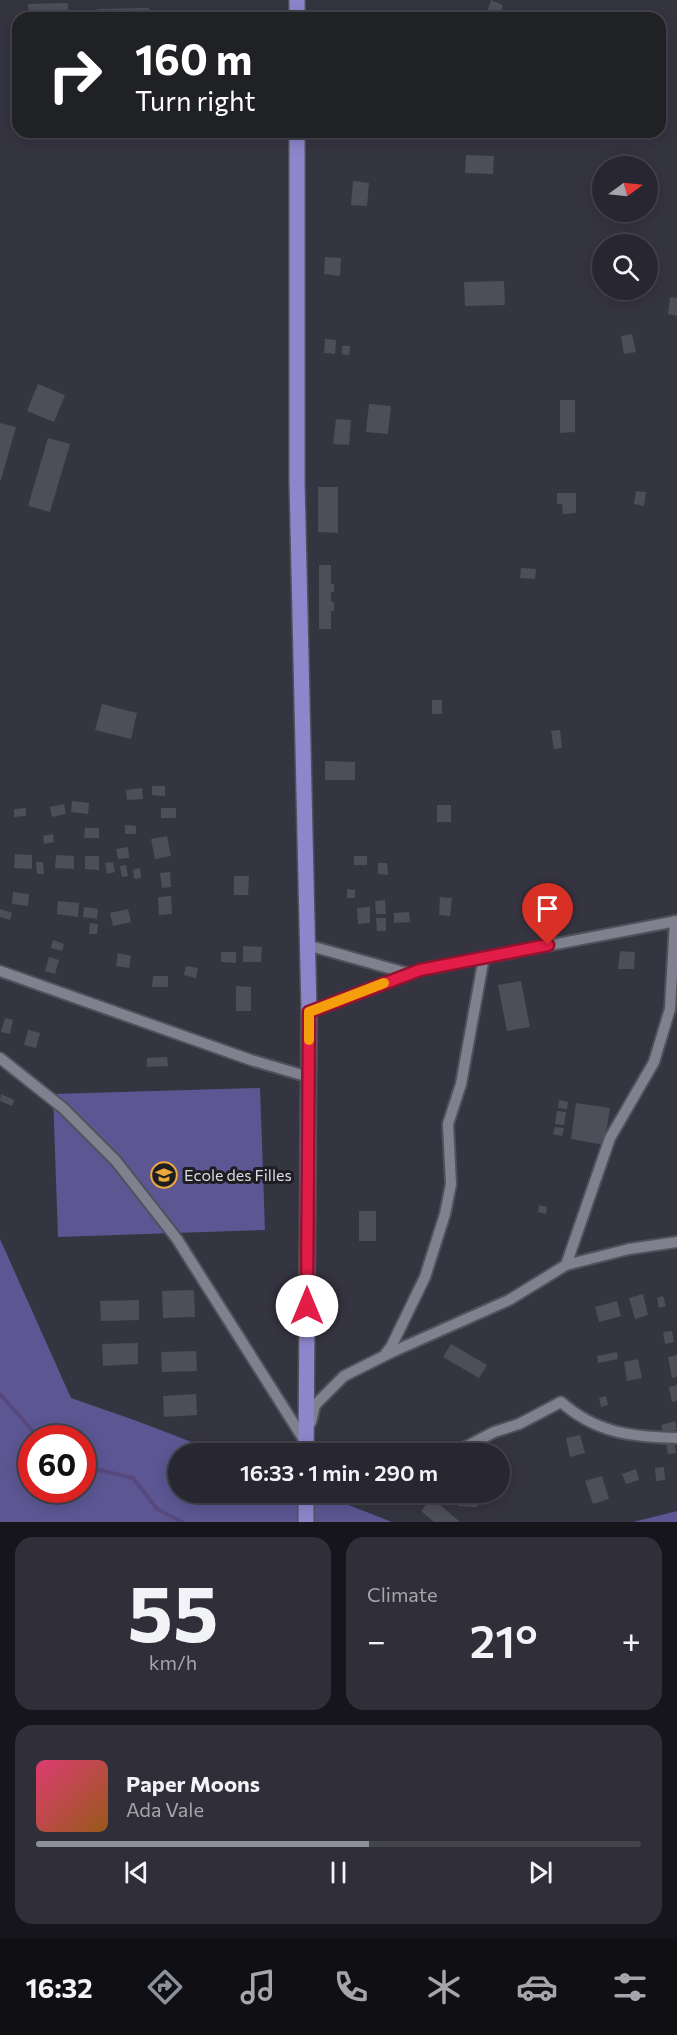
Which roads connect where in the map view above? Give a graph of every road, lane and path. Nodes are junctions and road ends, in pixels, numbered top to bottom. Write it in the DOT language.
graph roads {
  1 [pos="297,138"];
  2 [pos="676,921"];
  3 [pos="307,945"];
  4 [pos="484,957"];
  5 [pos="0,971"];
  6 [pos="410,974"];
  7 [pos="309,1012"];
  8 [pos="673,1012"];
  9 [pos="0,1058"];
  10 [pos="309,1077"];
  11 [pos="677,1242"];
  12 [pos="566,1265"];
  13 [pos="384,1356"];
  14 [pos="677,1438"];
  15 [pos="303,1443"];
  16 [pos="306,1443"];
  17 [pos="307,1443"];
  18 [pos="473,1443"];
  19 [pos="306,1503"];
  20 [pos="306,1522"];
  1 -- 3 [label="main road"];
  2 -- 4 [label="street"];
  2 -- 8 [label="street"];
  3 -- 6 [label="street"];
  3 -- 7 [label="main road"];
  4 -- 6 [label="street"];
  4 -- 13 [label="street"];
  5 -- 10 [label="street"];
  6 -- 7 [label="street"];
  7 -- 10 [label="main road"];
  8 -- 12 [label="street"];
  9 -- 15 [label="street"];
  10 -- 16 [label="main road"];
  11 -- 12 [label="street"];
  12 -- 13 [label="street"];
  13 -- 17 [label="street"];
  14 -- 18 [label="street"];
  19 -- 20 [label="main road"];
}
